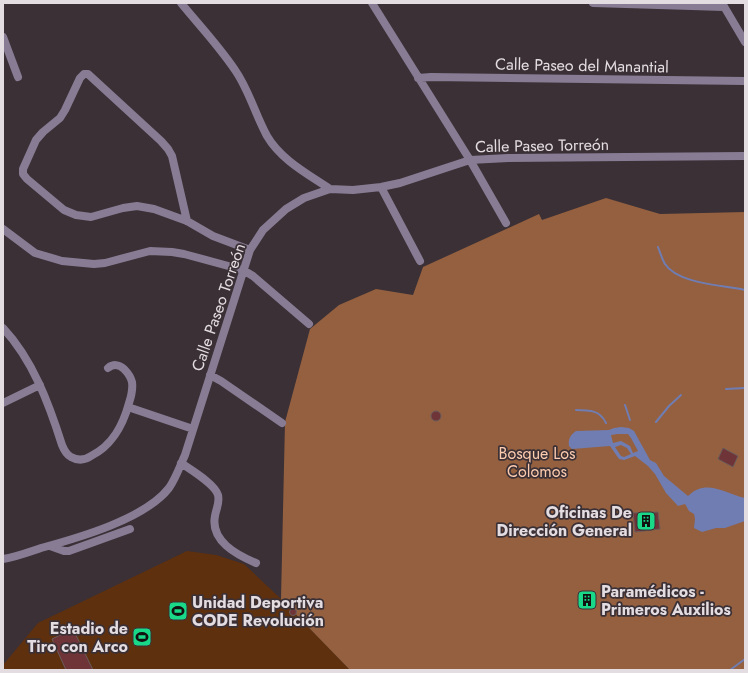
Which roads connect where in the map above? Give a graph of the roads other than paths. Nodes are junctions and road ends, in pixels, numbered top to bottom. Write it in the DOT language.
graph roads {
  1 [pos="181,3"];
  2 [pos="372,3"];
  3 [pos="593,3"];
  4 [pos="723,5"];
  5 [pos="3,37"];
  6 [pos="745,42"];
  7 [pos="18,78"];
  8 [pos="418,78"];
  9 [pos="745,81"];
  10 [pos="745,156"];
  11 [pos="470,160"];
  12 [pos="381,187"];
  13 [pos="330,189"];
  14 [pos="186,221"];
  15 [pos="506,223"];
  16 [pos="3,229"];
  17 [pos="250,250"];
  18 [pos="420,261"];
  19 [pos="243,270"];
  20 [pos="309,324"];
  21 [pos="3,328"];
  22 [pos="108,368"];
  23 [pos="210,375"];
  24 [pos="38,382"];
  25 [pos="3,403"];
  26 [pos="128,407"];
  27 [pos="282,423"];
  28 [pos="193,429"];
  29 [pos="181,463"];
  30 [pos="130,529"];
  31 [pos="50,546"];
  32 [pos="3,558"];
  33 [pos="256,563"];
  1 -- 13 [label="street"];
  2 -- 8 [label="street"];
  3 -- 4 [label="street"];
  4 -- 6 [label="street"];
  5 -- 7 [label="street"];
  8 -- 9 [label="street, Calle Paseo del Manantial"];
  8 -- 11 [label="street"];
  10 -- 11 [label="street, Calle Paseo Torreón"];
  11 -- 12 [label="street, Calle Paseo Torreón"];
  11 -- 15 [label="street"];
  12 -- 13 [label="street, Calle Paseo Torreón"];
  12 -- 18 [label="street"];
  13 -- 17 [label="street, Calle Paseo Torreón"];
  14 -- 14 [label="street"];
  14 -- 17 [label="street"];
  16 -- 19 [label="street"];
  17 -- 19 [label="street, Calle Paseo Torreón"];
  19 -- 20 [label="street"];
  19 -- 23 [label="street, Calle Paseo Torreón"];
  21 -- 24 [label="street"];
  22 -- 26 [label="street"];
  23 -- 27 [label="street"];
  23 -- 28 [label="street, Calle Paseo Torreón"];
  24 -- 25 [label="street"];
  24 -- 26 [label="street"];
  26 -- 28 [label="street"];
  28 -- 29 [label="street, Calle Paseo Torreón"];
  29 -- 31 [label="street, Calle Paseo Torreón"];
  29 -- 33 [label="street"];
  30 -- 31 [label="street"];
  31 -- 32 [label="street, Calle Paseo Torreón"];
}
